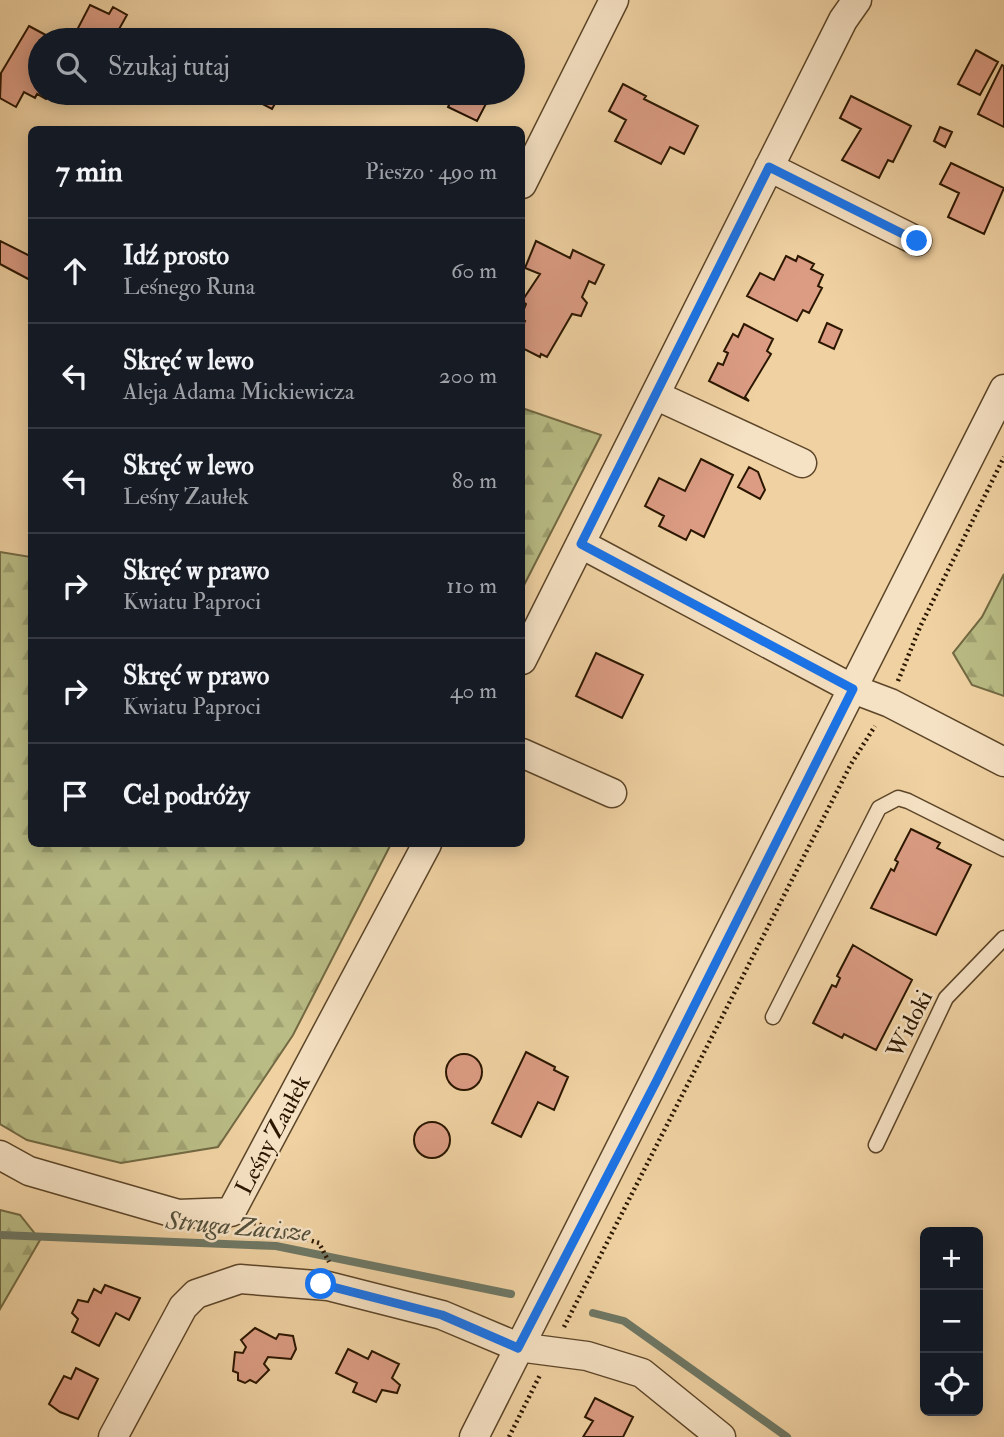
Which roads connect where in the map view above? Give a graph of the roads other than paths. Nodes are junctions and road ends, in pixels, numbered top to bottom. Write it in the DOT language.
graph roads {
  1 [pos="614,0"];
  2 [pos="857,0"];
  3 [pos="769,167"];
  4 [pos="525,178"];
  5 [pos="917,241"];
  6 [pos="1004,389"];
  7 [pos="655,395"];
  8 [pos="802,463"];
  9 [pos="581,544"];
  10 [pos="525,654"];
  11 [pos="853,689"];
  12 [pos="525,754"];
  13 [pos="1004,762"];
  14 [pos="612,793"];
  15 [pos="426,847"];
  16 [pos="1004,849"];
  17 [pos="1004,938"];
  18 [pos="773,1017"];
  19 [pos="876,1145"];
  20 [pos="0,1155"];
  21 [pos="518,1348"];
  22 [pos="113,1437"];
  23 [pos="474,1437"];
  24 [pos="721,1437"];
  1 -- 4 [label="street"];
  2 -- 3 [label="street"];
  3 -- 5 [label="street"];
  3 -- 7 [label="street"];
  6 -- 11 [label="street"];
  7 -- 8 [label="street"];
  7 -- 9 [label="street"];
  9 -- 10 [label="street"];
  9 -- 11 [label="street"];
  11 -- 13 [label="street"];
  11 -- 21 [label="street"];
  12 -- 14 [label="street"];
  15 -- 20 [label="street, Leśny Zaułek"];
  16 -- 18 [label="lane"];
  17 -- 19 [label="lane, Widoki"];
  21 -- 22 [label="street"];
  21 -- 23 [label="street"];
  21 -- 24 [label="street"];
}
